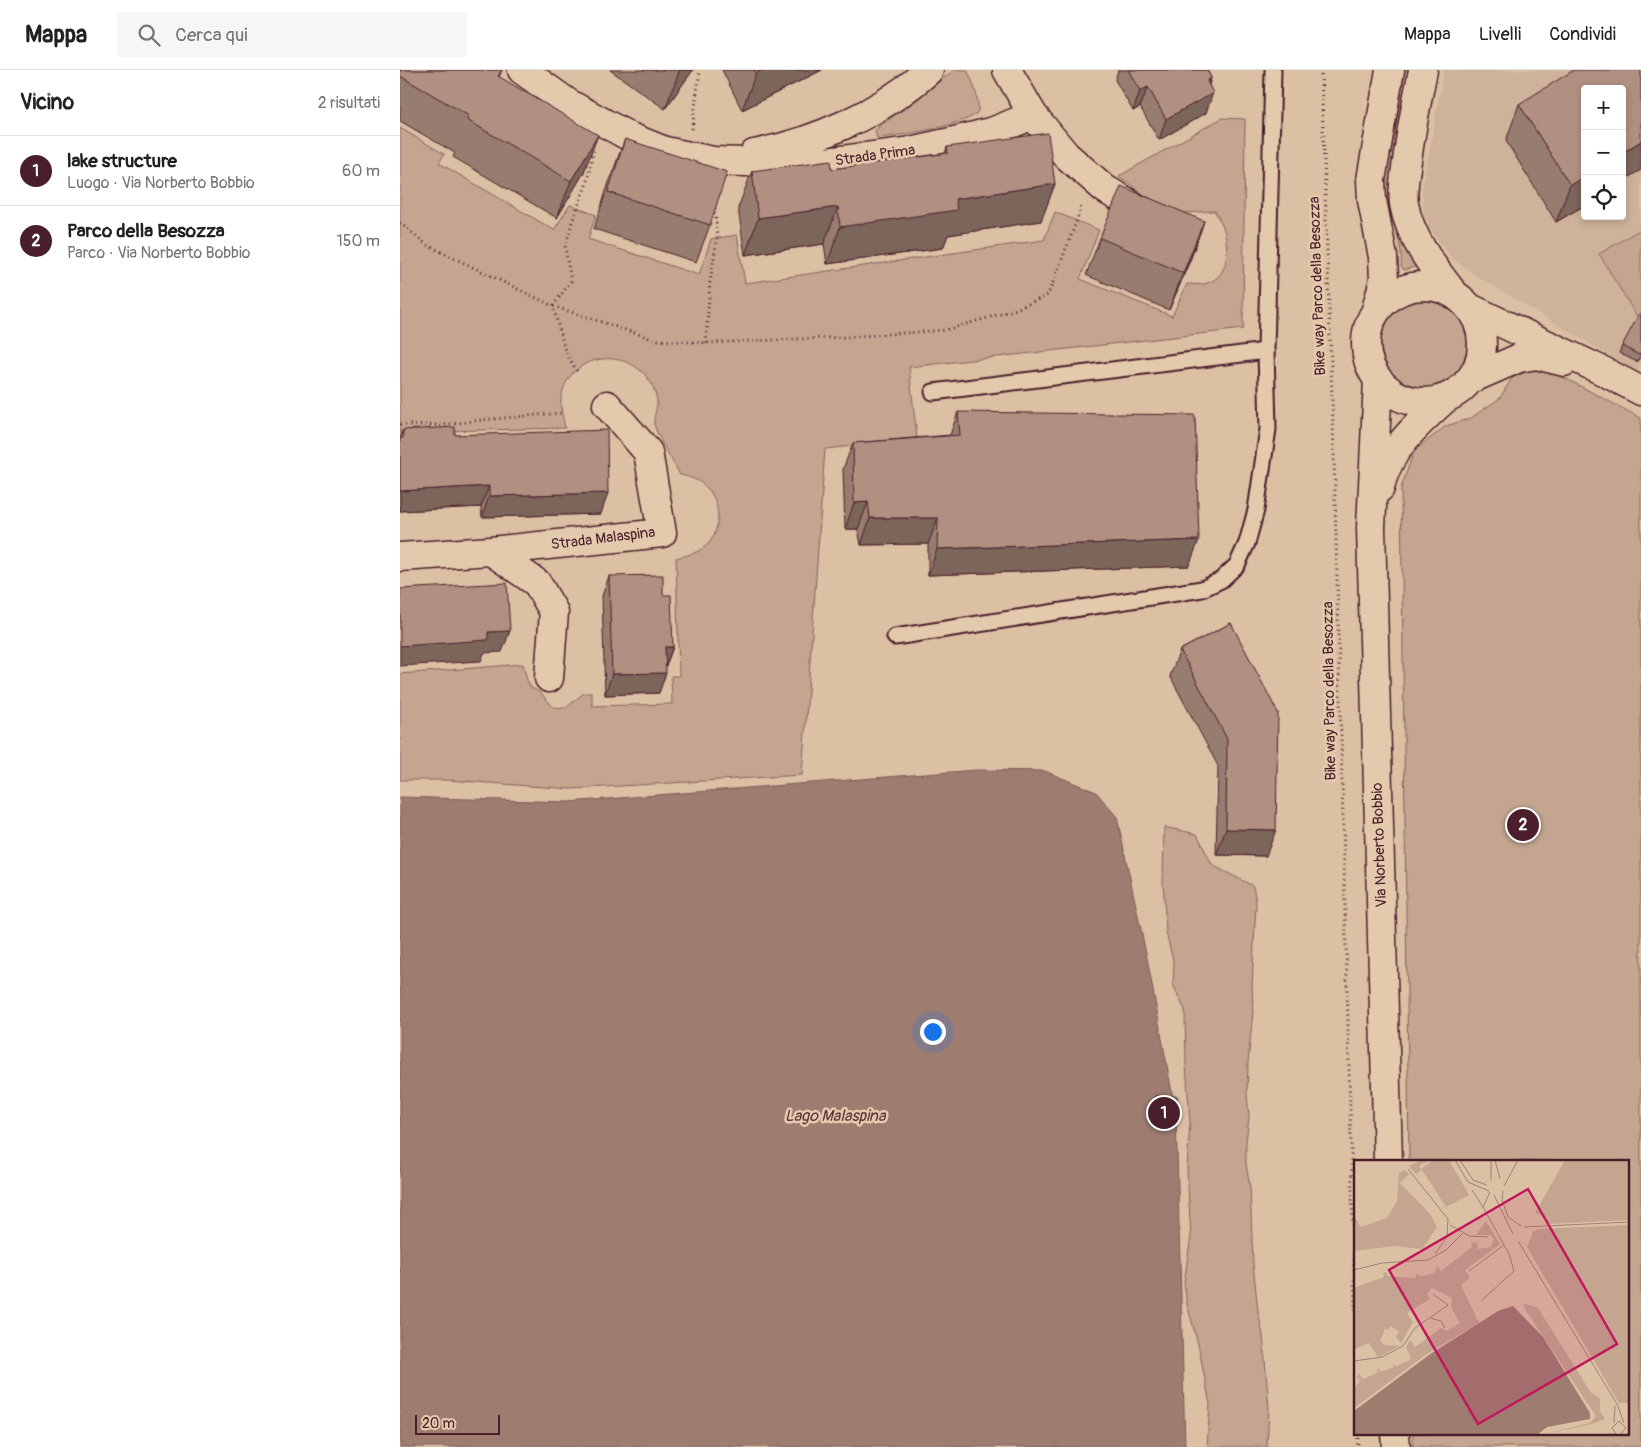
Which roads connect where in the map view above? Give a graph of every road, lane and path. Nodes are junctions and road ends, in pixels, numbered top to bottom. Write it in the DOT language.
graph roads {
  1 [pos="522,70"];
  2 [pos="700,70"];
  3 [pos="929,70"];
  4 [pos="1007,70"];
  5 [pos="1272,70"];
  6 [pos="1321,70"];
  7 [pos="1390,70"];
  8 [pos="1423,70"];
  9 [pos="1033,115"];
  10 [pos="600,121"];
  11 [pos="700,159"];
  12 [pos="1088,176"];
  13 [pos="714,200"];
  14 [pos="400,223"];
  15 [pos="1172,226"];
  16 [pos="1462,301"];
  17 [pos="554,306"];
  18 [pos="1376,310"];
  19 [pos="706,343"];
  20 [pos="1266,351"];
  21 [pos="576,371"];
  22 [pos="1605,372"];
  23 [pos="1471,379"];
  24 [pos="1378,380"];
  25 [pos="1641,391"];
  26 [pos="933,392"];
  27 [pos="1446,398"];
  28 [pos="607,405"];
  29 [pos="561,413"];
  30 [pos="400,425"];
  31 [pos="1371,528"];
  32 [pos="492,551"];
  33 [pos="400,557"];
  34 [pos="895,637"];
  35 [pos="549,678"];
  36 [pos="1388,1160"];
  37 [pos="1354,1270"];
  38 [pos="1358,1434"];
  39 [pos="1395,1434"];
  40 [pos="1358,1447"];
  41 [pos="1396,1447"];
  1 -- 10 [label="street, Strada Prima"];
  2 -- 11 [label="path"];
  3 -- 11 [label="street, Strada Prima"];
  4 -- 9 [label="street"];
  5 -- 20 [label="lane"];
  6 -- 37 [label="path, Bike way Parco della Besozza"];
  7 -- 18 [label="street, Via Norberto Bobbio"];
  8 -- 16 [label="street, Via Norberto Bobbio"];
  9 -- 11 [label="street, Strada Prima"];
  9 -- 12 [label="street"];
  10 -- 11 [label="street, Strada Prima"];
  10 -- 17 [label="path"];
  12 -- 15 [label="street"];
  12 -- 19 [label="path"];
  13 -- 19 [label="path"];
  14 -- 17 [label="path"];
  16 -- 18 [label="street, Via Norberto Bobbio"];
  16 -- 22 [label="street"];
  16 -- 23 [label="street, Via Norberto Bobbio"];
  17 -- 19 [label="path"];
  17 -- 21 [label="path"];
  18 -- 24 [label="street, Via Norberto Bobbio"];
  20 -- 26 [label="lane"];
  20 -- 34 [label="lane"];
  22 -- 23 [label="street"];
  22 -- 25 [label="street"];
  23 -- 27 [label="street, Via Norberto Bobbio"];
  24 -- 27 [label="street, Via Norberto Bobbio"];
  24 -- 31 [label="street, Via Norberto Bobbio"];
  27 -- 31 [label="street, Via Norberto Bobbio"];
  28 -- 32 [label="street, Strada Malaspina"];
  29 -- 30 [label="path"];
  31 -- 36 [label="street, Via Norberto Bobbio"];
  32 -- 33 [label="street, Strada Malaspina"];
  32 -- 35 [label="street"];
  38 -- 40 [label="path"];
  39 -- 41 [label="street"];
}
